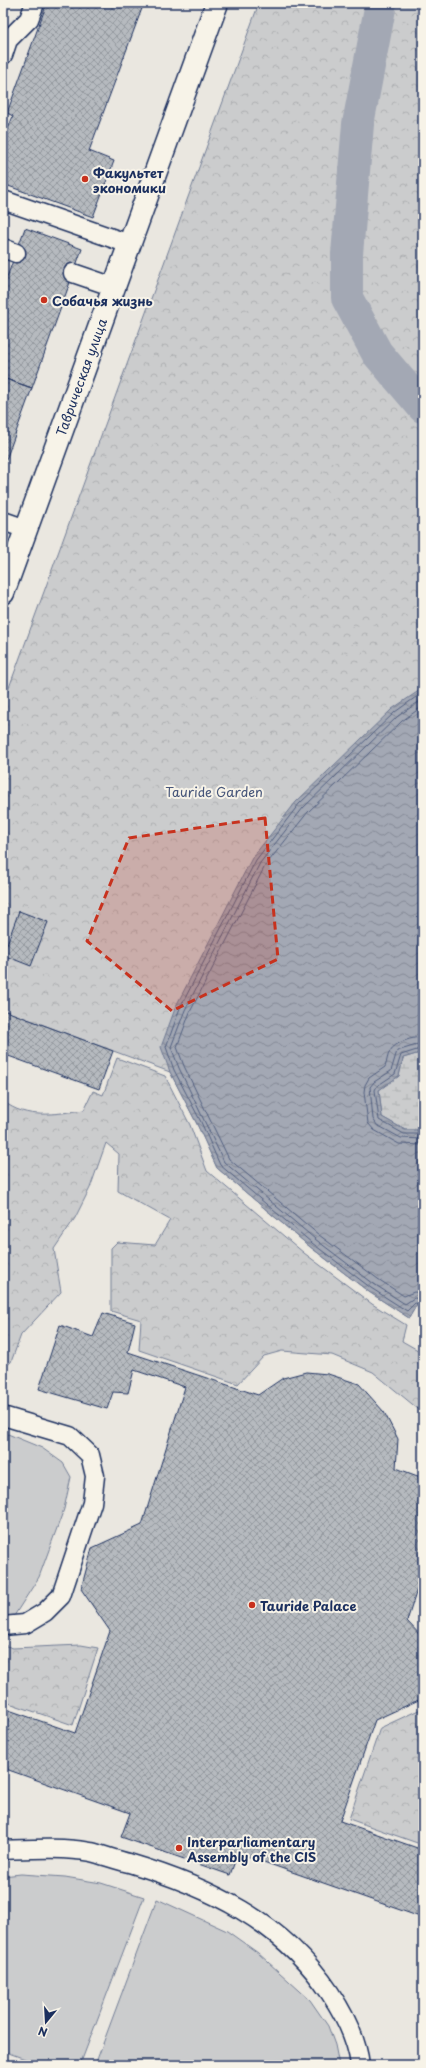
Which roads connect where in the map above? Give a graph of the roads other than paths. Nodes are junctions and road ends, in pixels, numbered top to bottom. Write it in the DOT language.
graph roads {
  1 [pos="35,3"];
  2 [pos="217,3"];
  3 [pos="3,55"];
  4 [pos="3,200"];
  5 [pos="130,244"];
  6 [pos="73,273"];
  7 [pos="114,287"];
  8 [pos="3,521"];
  9 [pos="26,529"];
  10 [pos="3,593"];
  11 [pos="3,1416"];
  12 [pos="3,1626"];
  13 [pos="3,1850"];
  14 [pos="360,2065"];
  1 -- 3 [label="lane"];
  2 -- 5 [label="street, Таврическая улица"];
  4 -- 5 [label="lane"];
  5 -- 7 [label="street, Таврическая улица"];
  6 -- 7 [label="lane"];
  7 -- 9 [label="street, Таврическая улица"];
  8 -- 9 [label="lane"];
  9 -- 10 [label="street, Таврическая улица"];
  11 -- 12 [label="lane"];
  13 -- 14 [label="lane"];
}
